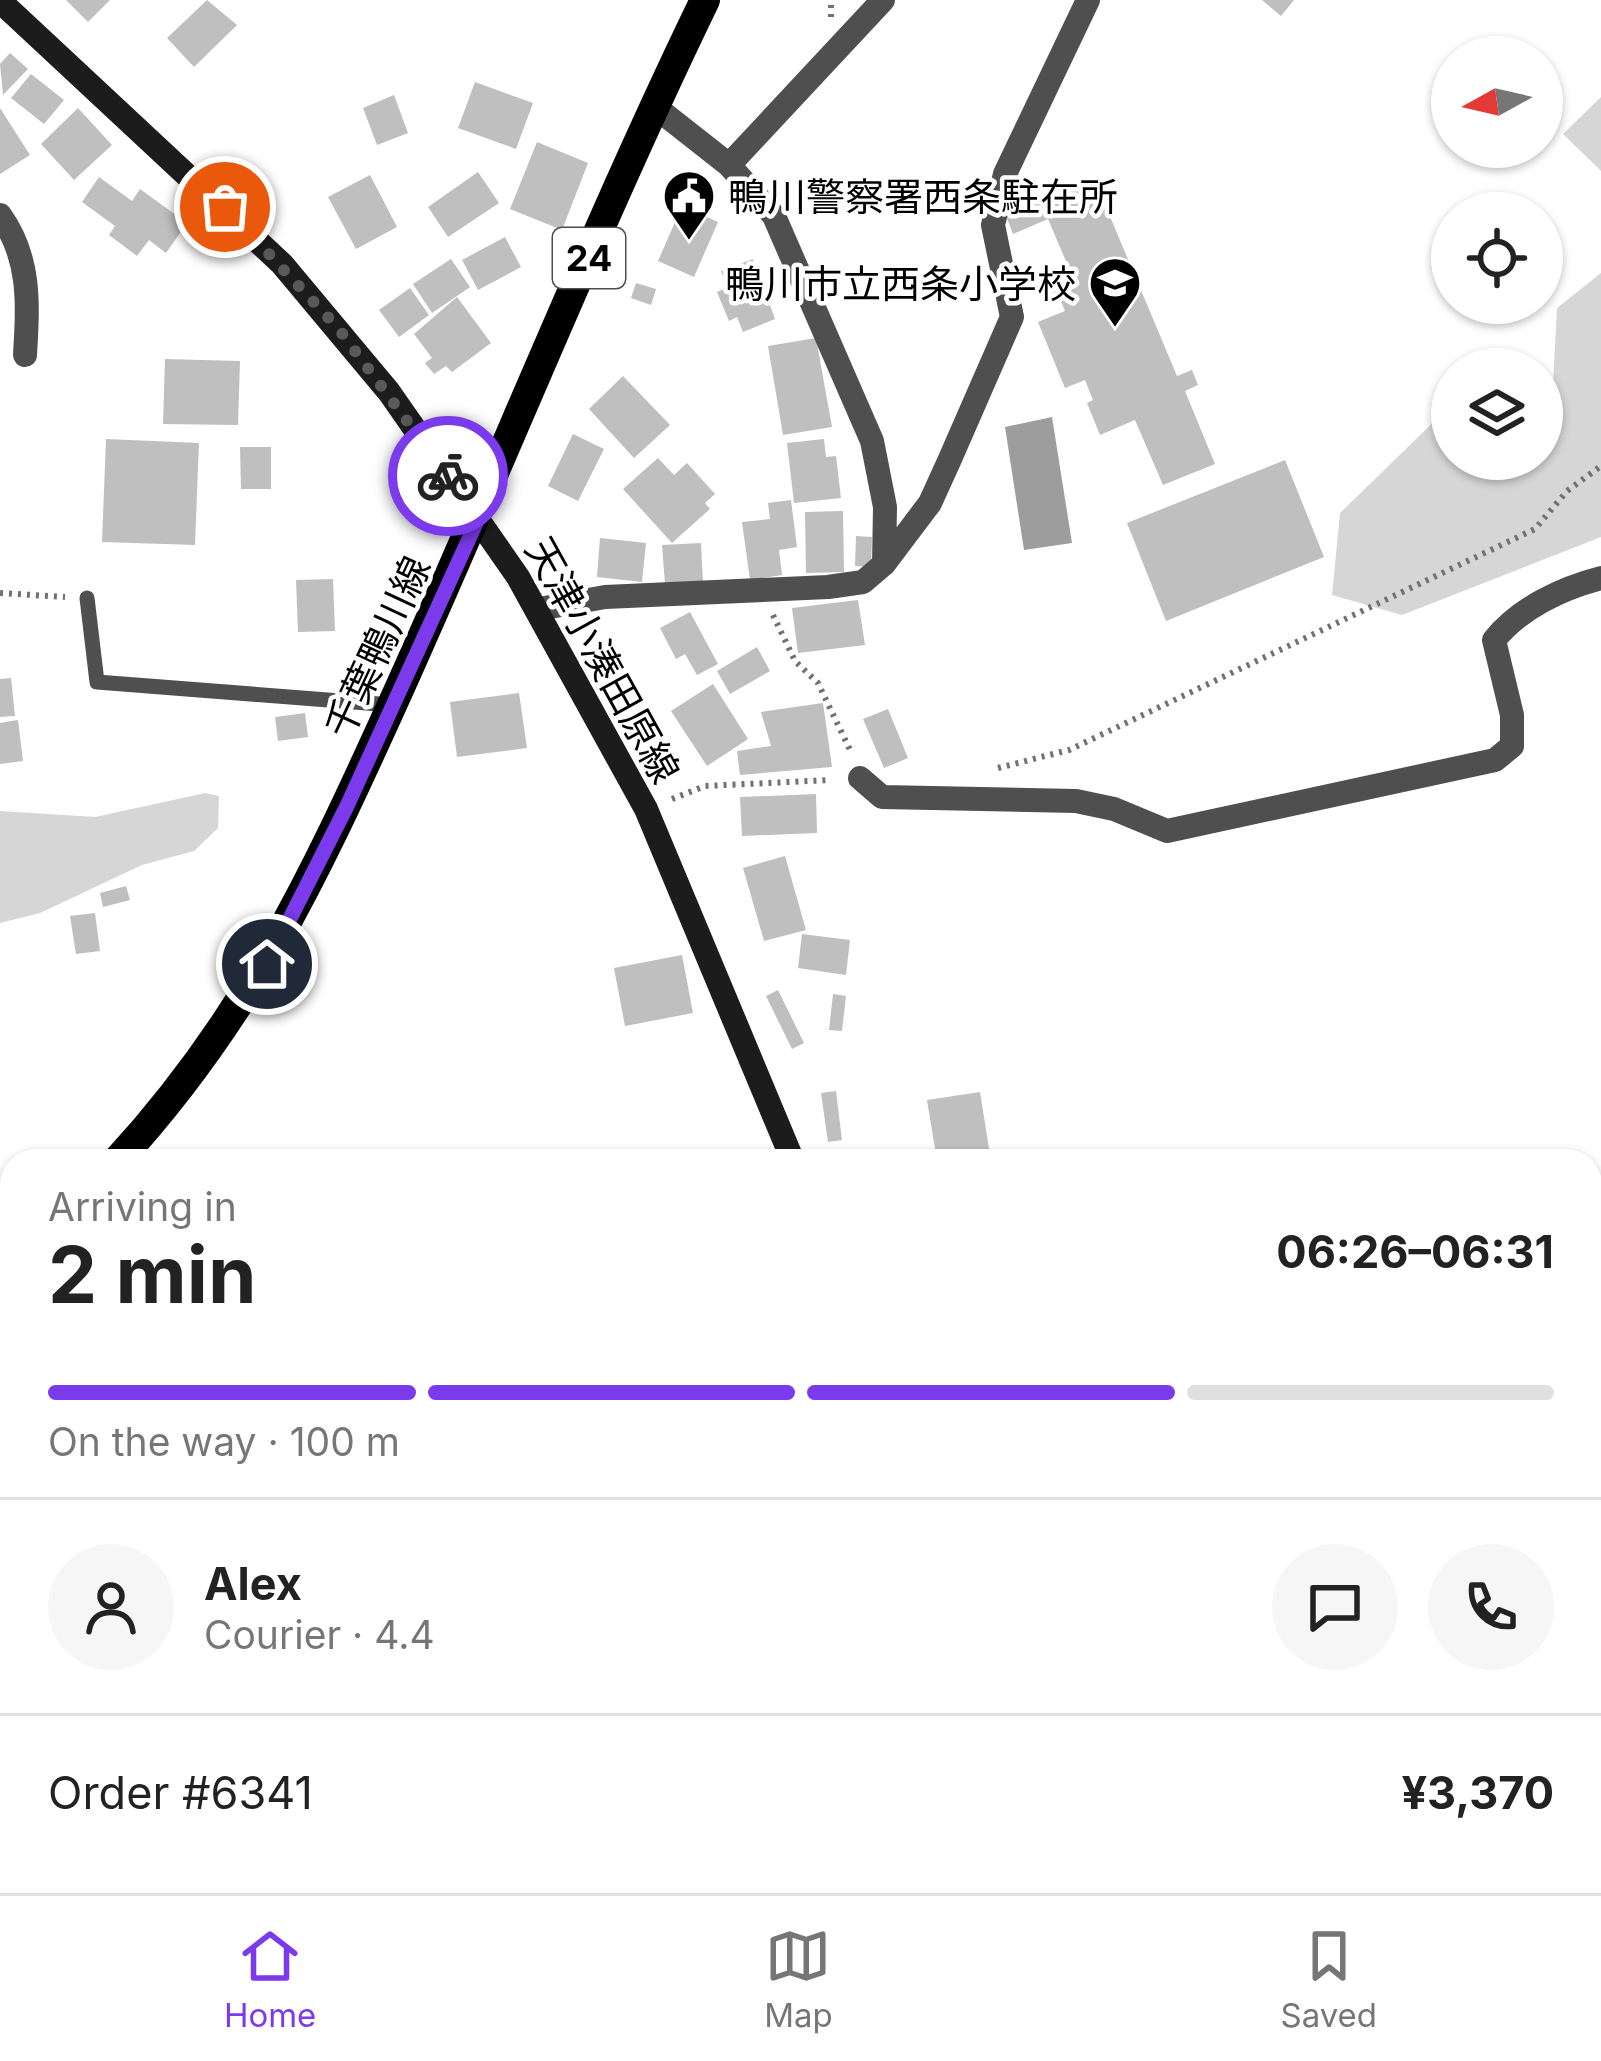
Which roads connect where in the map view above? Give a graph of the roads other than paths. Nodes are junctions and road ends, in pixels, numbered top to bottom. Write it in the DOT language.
graph roads {
  1 [pos="705,0"];
  2 [pos="884,0"];
  3 [pos="1088,0"];
  4 [pos="0,1"];
  5 [pos="654,106"];
  6 [pos="729,165"];
  7 [pos="0,215"];
  8 [pos="25,355"];
  9 [pos="478,519"];
  10 [pos="884,564"];
  11 [pos="1601,578"];
  12 [pos="87,598"];
  13 [pos="539,609"];
  14 [pos="392,705"];
  15 [pos="860,778"];
  16 [pos="127,1149"];
  17 [pos="788,1149"];
  1 -- 5 [label="main road, 千葉鴨川線 / 24"];
  2 -- 6 [label="street"];
  3 -- 10 [label="street"];
  4 -- 9 [label="main road, 天津小湊田原線"];
  5 -- 6 [label="street"];
  5 -- 9 [label="main road, 千葉鴨川線 / 24"];
  6 -- 10 [label="street"];
  7 -- 8 [label="street"];
  9 -- 13 [label="main road, 天津小湊田原線"];
  9 -- 14 [label="main road, 千葉鴨川線 / 24"];
  10 -- 13 [label="street"];
  11 -- 15 [label="street"];
  12 -- 14 [label="lane"];
  13 -- 17 [label="main road, 天津小湊田原線"];
  14 -- 16 [label="main road, 千葉鴨川線 / 24"];
}
